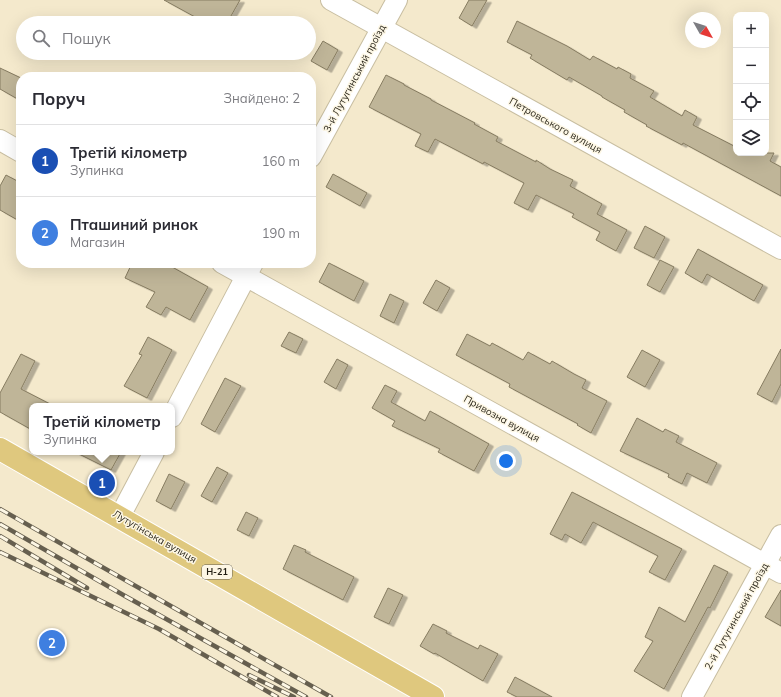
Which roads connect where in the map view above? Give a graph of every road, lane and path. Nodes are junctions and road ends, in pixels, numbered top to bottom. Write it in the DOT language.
graph roads {
  1 [pos="331,0"];
  2 [pos="397,0"];
  3 [pos="380,29"];
  4 [pos="0,140"];
  5 [pos="316,148"];
  6 [pos="16,149"];
  7 [pos="781,249"];
  8 [pos="250,270"];
  9 [pos="175,411"];
  10 [pos="0,449"];
  11 [pos="152,455"];
  12 [pos="120,516"];
  13 [pos="781,535"];
  14 [pos="773,568"];
  15 [pos="433,697"];
  16 [pos="692,697"];
  1 -- 3 [label="street, Петровського вулиця"];
  2 -- 3 [label="street, 3-й Лутугинський проїзд"];
  3 -- 5 [label="street, 3-й Лутугинський проїзд"];
  3 -- 7 [label="street, Петровського вулиця"];
  4 -- 6 [label="street"];
  8 -- 9 [label="street"];
  8 -- 14 [label="street, Привозна вулиця"];
  10 -- 12 [label="main road, Лутугінська вулиця / Н-21"];
  11 -- 12 [label="street"];
  12 -- 15 [label="main road, Лутугінська вулиця / Н-21"];
  13 -- 14 [label="street, 2-й Лутугинський проїзд"];
  14 -- 16 [label="street, 2-й Лутугинський проїзд"];
}
